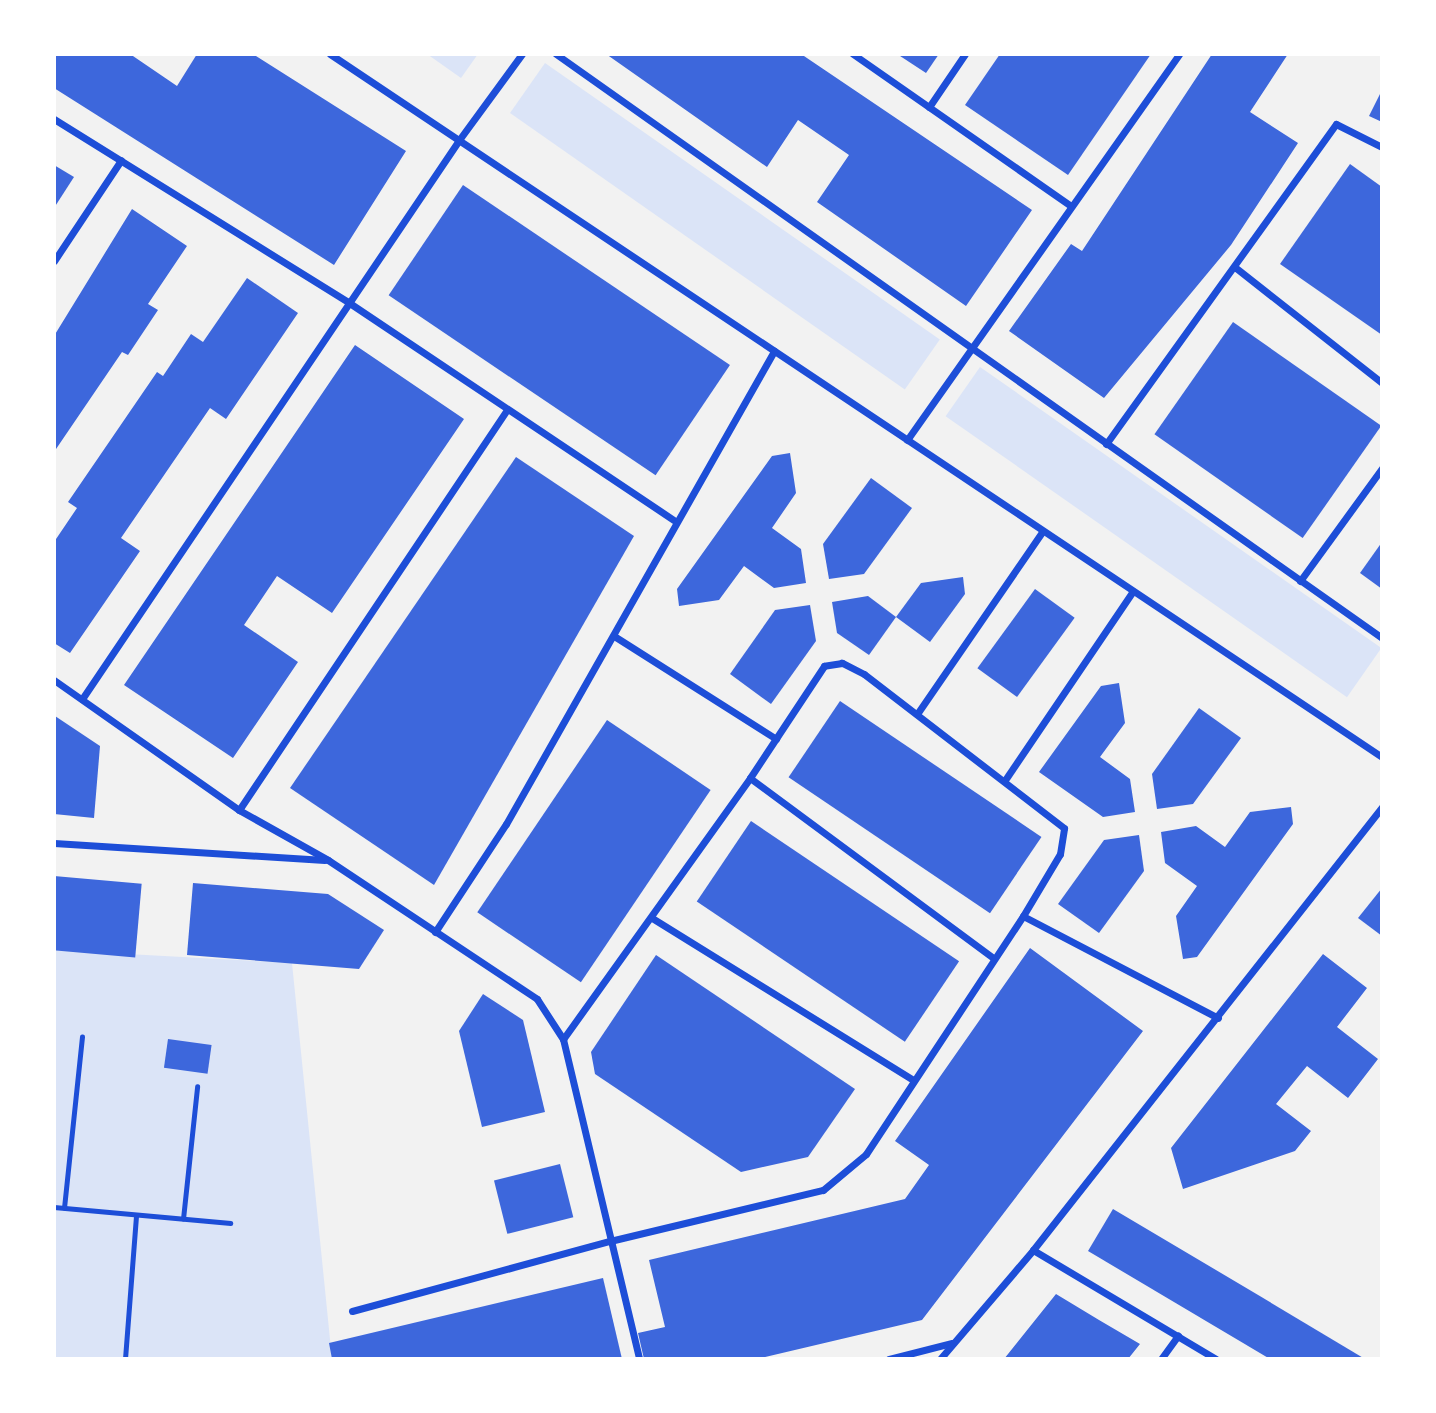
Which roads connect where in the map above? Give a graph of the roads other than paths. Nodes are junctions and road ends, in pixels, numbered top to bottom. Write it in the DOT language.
graph roads {
  1 [pos="330,54"];
  2 [pos="522,54"];
  3 [pos="556,54"];
  4 [pos="853,54"];
  5 [pos="965,54"];
  6 [pos="1179,54"];
  7 [pos="929,107"];
  8 [pos="54,119"];
  9 [pos="459,140"];
  10 [pos="1382,147"];
  11 [pos="121,160"];
  12 [pos="1071,206"];
  13 [pos="54,261"];
  14 [pos="1236,268"];
  15 [pos="348,302"];
  16 [pos="970,347"];
  17 [pos="774,351"];
  18 [pos="1382,383"];
  19 [pos="506,411"];
  20 [pos="907,440"];
  21 [pos="1106,444"];
  22 [pos="1382,468"];
  23 [pos="674,520"];
  24 [pos="1043,531"];
  25 [pos="1300,581"];
  26 [pos="1133,591"];
  27 [pos="614,636"];
  28 [pos="1382,638"];
  29 [pos="54,680"];
  30 [pos="82,699"];
  31 [pos="917,714"];
  32 [pos="776,739"];
  33 [pos="1382,757"];
  34 [pos="750,778"];
  35 [pos="1005,780"];
  36 [pos="1382,807"];
  37 [pos="239,810"];
  38 [pos="54,843"];
  39 [pos="328,860"];
  40 [pos="1023,916"];
  41 [pos="652,918"];
  42 [pos="435,932"];
  43 [pos="992,957"];
  44 [pos="1218,1018"];
  45 [pos="563,1039"];
  46 [pos="912,1079"];
  47 [pos="610,1241"];
  48 [pos="1032,1250"];
  49 [pos="352,1311"];
  50 [pos="1178,1336"];
  51 [pos="952,1343"];
  52 [pos="639,1359"];
  53 [pos="889,1359"];
  54 [pos="940,1359"];
  55 [pos="1161,1359"];
  56 [pos="1216,1359"];
  1 -- 9 [label="street"];
  2 -- 9 [label="street"];
  3 -- 16 [label="street"];
  4 -- 7 [label="street"];
  5 -- 7 [label="street"];
  6 -- 12 [label="street"];
  7 -- 12 [label="street"];
  8 -- 11 [label="street"];
  9 -- 15 [label="street"];
  9 -- 17 [label="street"];
  10 -- 14 [label="street"];
  11 -- 13 [label="street"];
  11 -- 15 [label="street"];
  12 -- 16 [label="street"];
  14 -- 18 [label="street"];
  14 -- 21 [label="street"];
  15 -- 19 [label="street"];
  15 -- 30 [label="street"];
  16 -- 20 [label="street"];
  16 -- 21 [label="street"];
  17 -- 20 [label="street"];
  17 -- 23 [label="street"];
  19 -- 23 [label="street"];
  19 -- 37 [label="street"];
  20 -- 24 [label="street"];
  21 -- 25 [label="street"];
  22 -- 25 [label="street"];
  23 -- 27 [label="street"];
  24 -- 26 [label="street"];
  24 -- 31 [label="street"];
  25 -- 28 [label="street"];
  26 -- 33 [label="street"];
  26 -- 35 [label="street"];
  27 -- 32 [label="street"];
  27 -- 42 [label="street"];
  29 -- 30 [label="street"];
  30 -- 37 [label="street"];
  31 -- 32 [label="street"];
  31 -- 35 [label="street"];
  32 -- 34 [label="street"];
  34 -- 41 [label="street"];
  34 -- 43 [label="street"];
  35 -- 40 [label="street"];
  36 -- 44 [label="street"];
  37 -- 39 [label="street"];
  38 -- 39 [label="street"];
  39 -- 42 [label="street"];
  40 -- 43 [label="street"];
  40 -- 44 [label="street"];
  41 -- 45 [label="street"];
  41 -- 46 [label="street"];
  42 -- 45 [label="street"];
  43 -- 46 [label="street"];
  44 -- 48 [label="street"];
  45 -- 47 [label="street"];
  46 -- 47 [label="street"];
  47 -- 49 [label="street"];
  47 -- 52 [label="street"];
  48 -- 50 [label="street"];
  48 -- 51 [label="street"];
  50 -- 55 [label="street"];
  50 -- 56 [label="street"];
  51 -- 53 [label="street"];
  51 -- 54 [label="street"];
}
